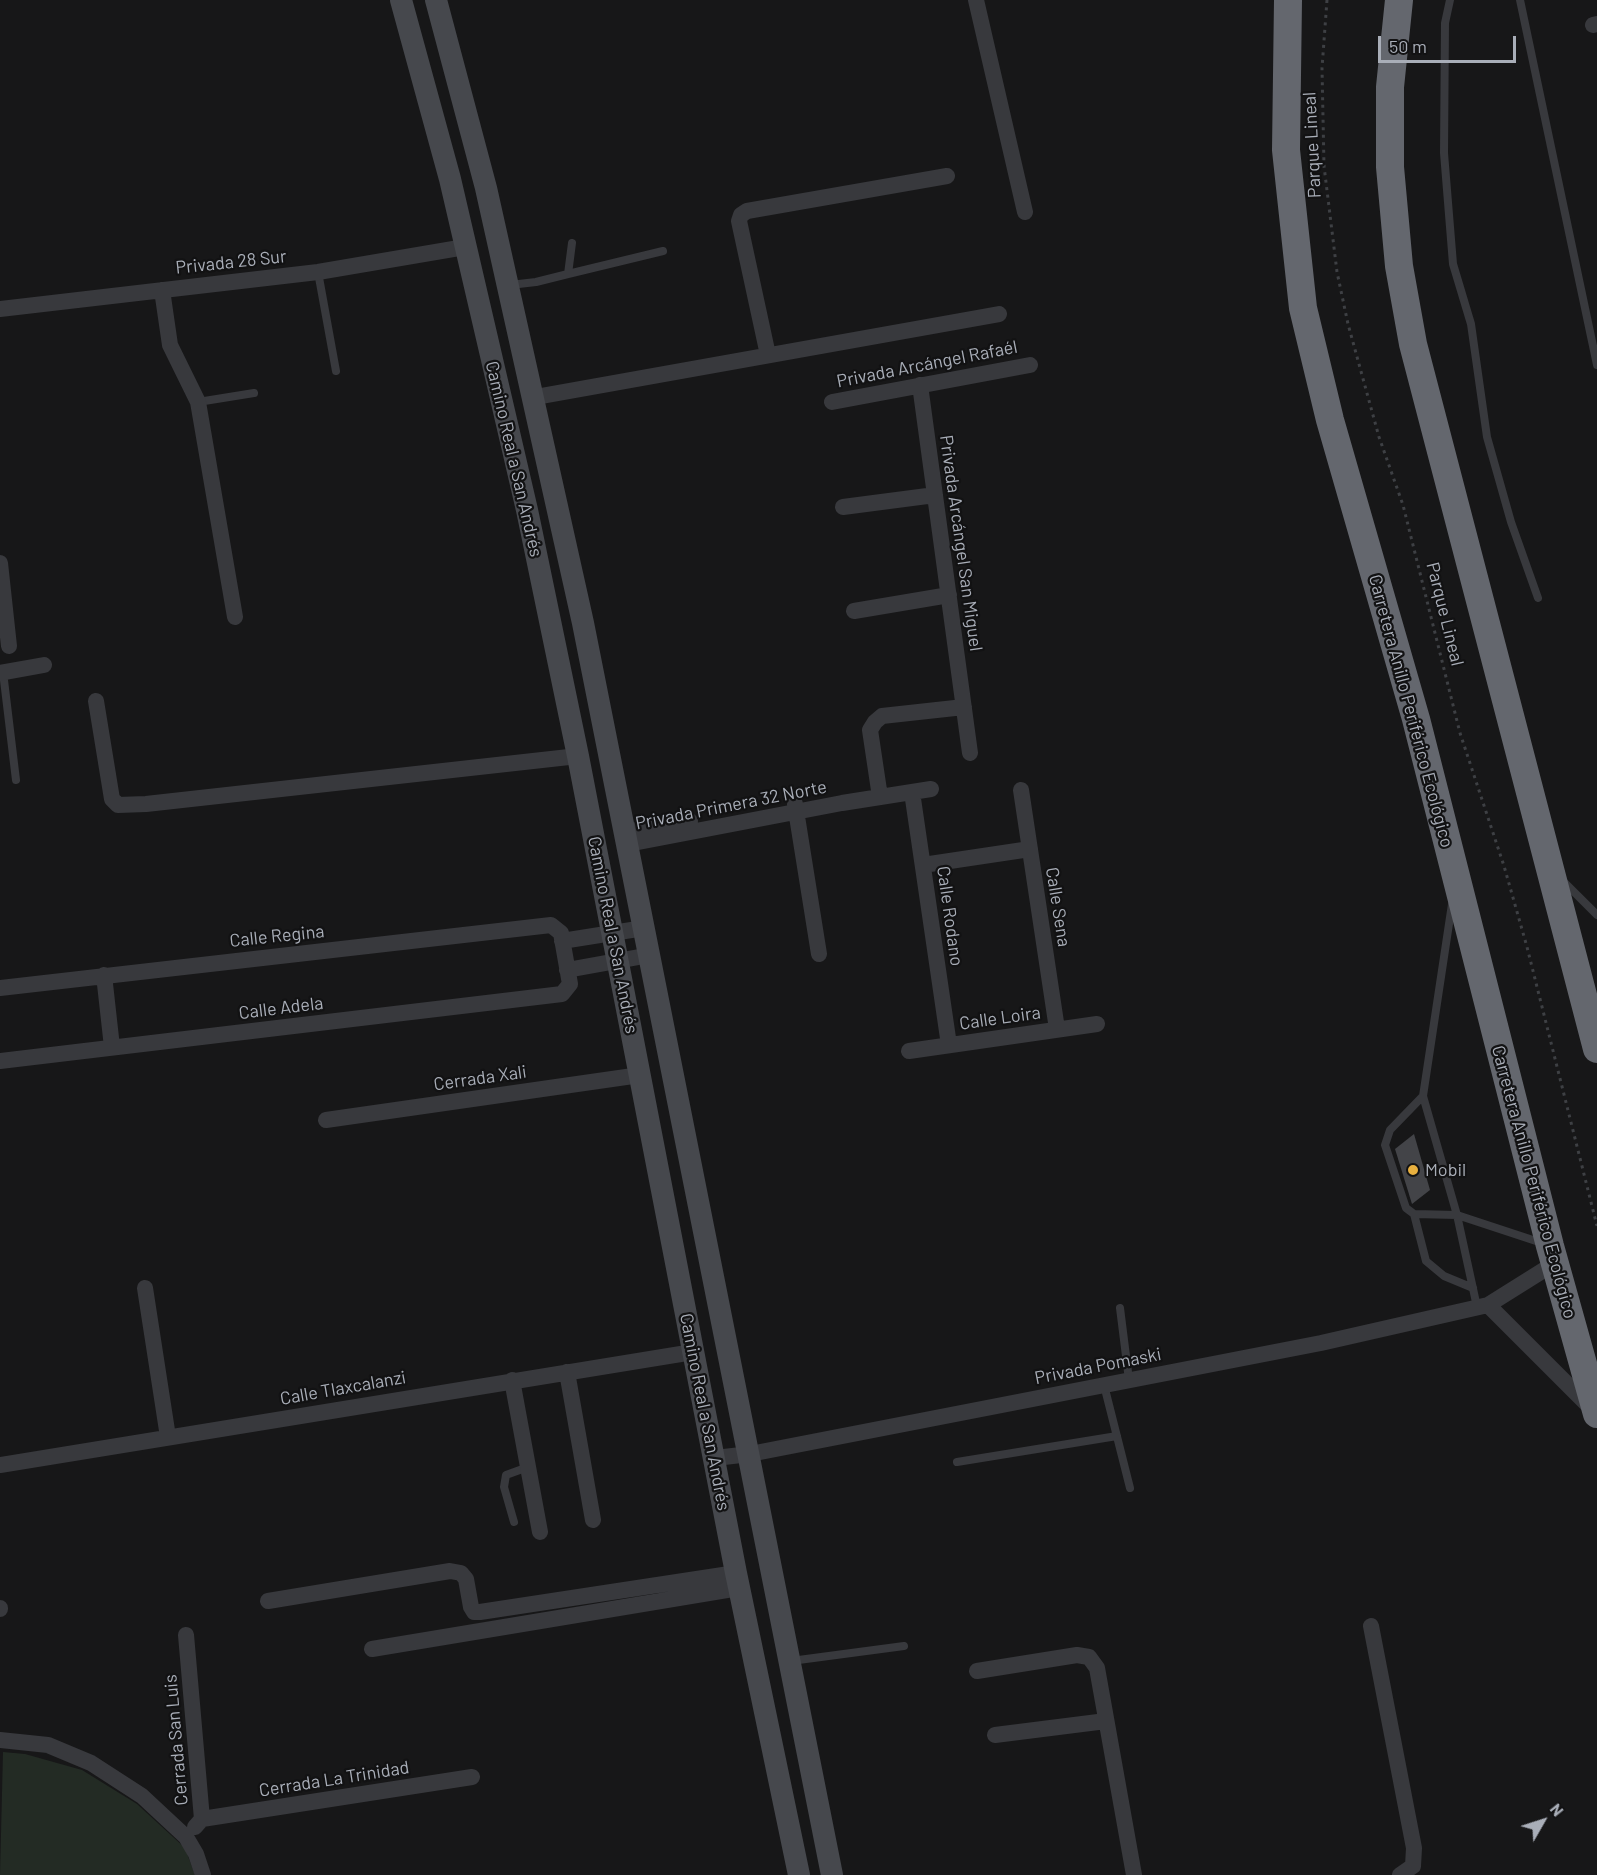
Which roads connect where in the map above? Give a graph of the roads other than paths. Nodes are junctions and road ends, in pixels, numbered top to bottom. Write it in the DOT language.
graph roads {
  1 [pos="401,0"];
  2 [pos="436,0"];
  3 [pos="976,0"];
  4 [pos="1288,0"];
  5 [pos="1399,0"];
  6 [pos="1450,0"];
  7 [pos="1520,0"];
  8 [pos="482,171"];
  9 [pos="947,176"];
  10 [pos="450,179"];
  11 [pos="1024,212"];
  12 [pos="572,243"];
  13 [pos="465,247"];
  14 [pos="663,251"];
  15 [pos="318,272"];
  16 [pos="568,274"];
  17 [pos="509,285"];
  18 [pos="162,290"];
  19 [pos="0,309"];
  20 [pos="999,314"];
  21 [pos="768,355"];
  22 [pos="1030,365"];
  23 [pos="1597,365"];
  24 [pos="336,371"];
  25 [pos="920,385"];
  26 [pos="254,393"];
  27 [pos="535,397"];
  28 [pos="198,402"];
  29 [pos="832,402"];
  30 [pos="935,495"];
  31 [pos="843,507"];
  32 [pos="0,563"];
  33 [pos="949,595"];
  34 [pos="1538,598"];
  35 [pos="854,611"];
  36 [pos="235,617"];
  37 [pos="9,645"];
  38 [pos="44,665"];
  39 [pos="2,673"];
  40 [pos="96,701"];
  41 [pos="964,707"];
  42 [pos="970,753"];
  43 [pos="578,756"];
  44 [pos="16,780"];
  45 [pos="931,789"];
  46 [pos="1021,790"];
  47 [pos="912,792"];
  48 [pos="880,797"];
  49 [pos="796,808"];
  50 [pos="627,838"];
  51 [pos="1030,849"];
  52 [pos="923,865"];
  53 [pos="1547,866"];
  54 [pos="1456,880"];
  55 [pos="1597,915"];
  56 [pos="644,928"];
  57 [pos="560,934"];
  58 [pos="612,934"];
  59 [pos="819,954"];
  60 [pos="650,955"];
  61 [pos="618,961"];
  62 [pos="567,970"];
  63 [pos="104,975"];
  64 [pos="0,988"];
  65 [pos="1097,1024"];
  66 [pos="1058,1029"];
  67 [pos="950,1045"];
  68 [pos="112,1047"];
  69 [pos="1597,1049"];
  70 [pos="909,1051"];
  71 [pos="0,1061"];
  72 [pos="640,1075"];
  73 [pos="1423,1096"];
  74 [pos="326,1120"];
  75 [pos="1414,1214"];
  76 [pos="1456,1215"];
  77 [pos="1552,1255"];
  78 [pos="145,1288"];
  79 [pos="1473,1288"];
  80 [pos="1482,1306"];
  81 [pos="1120,1308"];
  82 [pos="693,1352"];
  83 [pos="567,1372"];
  84 [pos="512,1380"];
  85 [pos="1129,1380"];
  86 [pos="1104,1385"];
  87 [pos="1597,1413"];
  88 [pos="1117,1436"];
  89 [pos="168,1437"];
  90 [pos="750,1454"];
  91 [pos="715,1458"];
  92 [pos="957,1462"];
  93 [pos="0,1465"];
  94 [pos="528,1467"];
  95 [pos="1130,1488"];
  96 [pos="593,1520"];
  97 [pos="514,1522"];
  98 [pos="540,1532"];
  99 [pos="738,1581"];
  100 [pos="268,1601"];
  101 [pos="1371,1626"];
  102 [pos="186,1635"];
  103 [pos="904,1646"];
  104 [pos="372,1649"];
  105 [pos="790,1661"];
  106 [pos="977,1671"];
  107 [pos="799,1706"];
  108 [pos="765,1713"];
  109 [pos="1106,1721"];
  110 [pos="995,1736"];
  111 [pos="0,1740"];
  112 [pos="471,1777"];
  113 [pos="202,1819"];
  114 [pos="186,1837"];
  115 [pos="1406,1871"];
  116 [pos="202,1875"];
  117 [pos="799,1875"];
  118 [pos="832,1875"];
  119 [pos="1134,1875"];
  1 -- 10 [label="main road, Camino Real a San Andrés"];
  2 -- 8 [label="main road, Camino Real a San Andrés"];
  3 -- 11 [label="street"];
  4 -- 54 [label="highway, Carretera Anillo Periférico Ecológico"];
  5 -- 53 [label="highway"];
  6 -- 34 [label="lane"];
  7 -- 23 [label="lane"];
  8 -- 10 [label="main road"];
  8 -- 17 [label="main road, Camino Real a San Andrés"];
  9 -- 21 [label="street"];
  10 -- 13 [label="main road, Camino Real a San Andrés"];
  12 -- 16 [label="lane"];
  13 -- 15 [label="street, Privada 28 Sur"];
  13 -- 43 [label="main road, Camino Real a San Andrés"];
  14 -- 16 [label="lane"];
  15 -- 18 [label="street, Privada 28 Sur"];
  15 -- 24 [label="lane"];
  16 -- 17 [label="lane"];
  17 -- 27 [label="main road, Camino Real a San Andrés"];
  18 -- 19 [label="street, Privada 28 Sur"];
  18 -- 28 [label="street"];
  20 -- 21 [label="street"];
  21 -- 27 [label="street"];
  22 -- 25 [label="street, Privada Arcángel Rafaél"];
  25 -- 29 [label="street, Privada Arcángel Rafaél"];
  25 -- 30 [label="street, Privada Arcángel San Miguel"];
  26 -- 28 [label="lane"];
  27 -- 50 [label="main road, Camino Real a San Andrés"];
  28 -- 36 [label="street"];
  30 -- 31 [label="street"];
  30 -- 33 [label="street, Privada Arcángel San Miguel"];
  32 -- 37 [label="street"];
  33 -- 35 [label="street"];
  33 -- 41 [label="street, Privada Arcángel San Miguel"];
  38 -- 39 [label="street"];
  39 -- 44 [label="lane"];
  40 -- 43 [label="street"];
  41 -- 42 [label="street, Privada Arcángel San Miguel"];
  41 -- 48 [label="street"];
  43 -- 58 [label="main road, Camino Real a San Andrés"];
  45 -- 47 [label="street, Privada Primera 32 Norte"];
  46 -- 51 [label="street, Calle Sena"];
  47 -- 48 [label="street, Privada Primera 32 Norte"];
  47 -- 52 [label="street, Calle Rodano"];
  48 -- 49 [label="street, Privada Primera 32 Norte"];
  49 -- 50 [label="street, Privada Primera 32 Norte"];
  49 -- 59 [label="street"];
  50 -- 56 [label="main road, Camino Real a San Andrés"];
  51 -- 52 [label="street"];
  51 -- 66 [label="street, Calle Sena"];
  52 -- 67 [label="street, Calle Rodano"];
  53 -- 55 [label="lane"];
  53 -- 69 [label="highway"];
  54 -- 73 [label="lane"];
  54 -- 77 [label="highway, Carretera Anillo Periférico Ecológico"];
  56 -- 58 [label="street, Calle Regina"];
  56 -- 60 [label="main road, Camino Real a San Andrés"];
  57 -- 58 [label="street, Calle Regina"];
  57 -- 62 [label="street"];
  57 -- 63 [label="street, Calle Regina"];
  58 -- 61 [label="main road, Camino Real a San Andrés"];
  60 -- 61 [label="street"];
  60 -- 90 [label="main road, Camino Real a San Andrés"];
  61 -- 62 [label="street"];
  61 -- 72 [label="main road, Camino Real a San Andrés"];
  62 -- 68 [label="street, Calle Adela"];
  63 -- 64 [label="street, Calle Regina"];
  63 -- 68 [label="street"];
  65 -- 66 [label="street, Calle Loira"];
  66 -- 67 [label="street, Calle Loira"];
  67 -- 70 [label="street, Calle Loira"];
  68 -- 71 [label="street, Calle Adela"];
  72 -- 74 [label="street, Cerrada Xali"];
  72 -- 82 [label="main road, Camino Real a San Andrés"];
  73 -- 75 [label="lane"];
  73 -- 76 [label="lane"];
  75 -- 76 [label="lane"];
  75 -- 79 [label="lane"];
  76 -- 77 [label="lane"];
  76 -- 79 [label="lane"];
  77 -- 80 [label="street, Privada Pomaski"];
  77 -- 87 [label="highway, Carretera Anillo Periférico Ecológico"];
  78 -- 89 [label="street"];
  79 -- 80 [label="lane"];
  80 -- 85 [label="street, Privada Pomaski"];
  80 -- 87 [label="street"];
  81 -- 85 [label="lane"];
  82 -- 83 [label="street, Calle Tlaxcalanzi"];
  82 -- 91 [label="main road, Camino Real a San Andrés"];
  83 -- 84 [label="street, Calle Tlaxcalanzi"];
  83 -- 96 [label="street"];
  84 -- 89 [label="street, Calle Tlaxcalanzi"];
  84 -- 94 [label="street"];
  85 -- 86 [label="street, Privada Pomaski"];
  86 -- 88 [label="lane"];
  86 -- 90 [label="street, Privada Pomaski"];
  88 -- 92 [label="lane"];
  88 -- 95 [label="lane"];
  89 -- 93 [label="street, Calle Tlaxcalanzi"];
  90 -- 91 [label="street, Privada Pomaski"];
  90 -- 105 [label="main road, Camino Real a San Andrés"];
  91 -- 99 [label="main road, Camino Real a San Andrés"];
  94 -- 97 [label="lane"];
  94 -- 98 [label="street"];
  99 -- 100 [label="street"];
  99 -- 104 [label="street"];
  99 -- 108 [label="main road, Camino Real a San Andrés"];
  101 -- 115 [label="street"];
  102 -- 113 [label="street, Cerrada San Luis"];
  103 -- 105 [label="lane"];
  105 -- 107 [label="main road, Camino Real a San Andrés"];
  106 -- 109 [label="street"];
  107 -- 108 [label="main road"];
  107 -- 118 [label="main road, Camino Real a San Andrés"];
  108 -- 117 [label="main road, Camino Real a San Andrés"];
  109 -- 110 [label="street"];
  109 -- 119 [label="street"];
  111 -- 114 [label="street"];
  112 -- 113 [label="street, Cerrada La Trinidad"];
  113 -- 114 [label="street, Cerrada San Luis"];
  114 -- 116 [label="street"];
}
